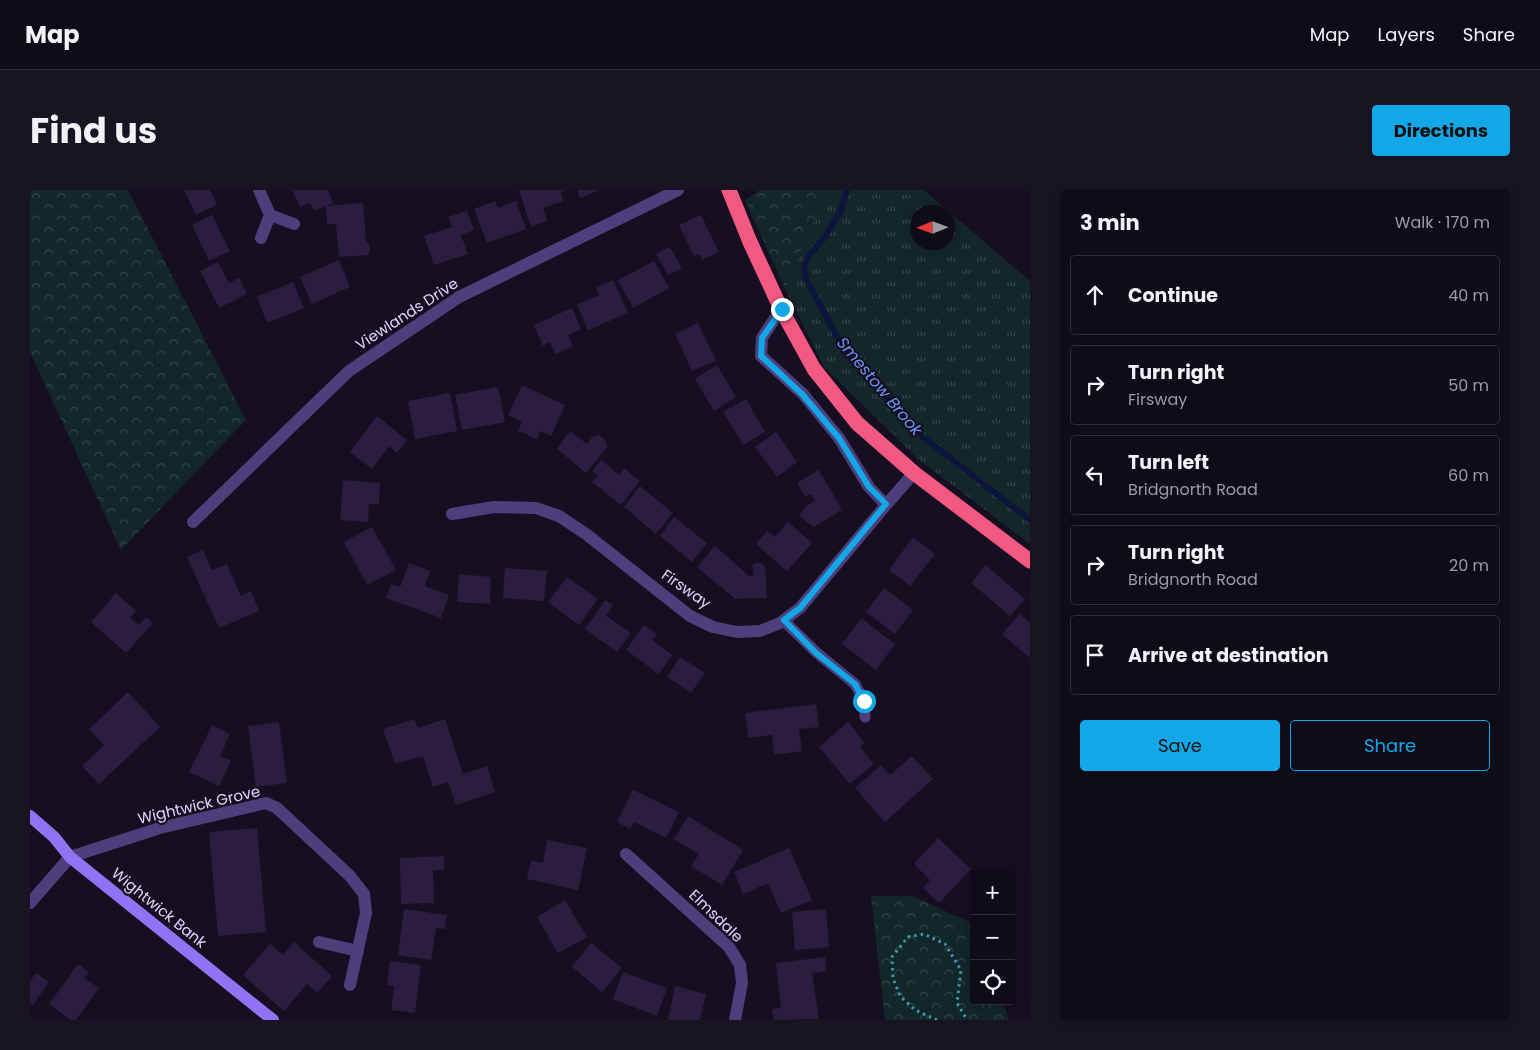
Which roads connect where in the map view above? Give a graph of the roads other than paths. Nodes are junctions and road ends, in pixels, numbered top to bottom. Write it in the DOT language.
graph roads {
  1 [pos="259,190"];
  2 [pos="678,190"];
  3 [pos="729,190"];
  4 [pos="270,215"];
  5 [pos="294,224"];
  6 [pos="260,238"];
  7 [pos="782,309"];
  8 [pos="914,473"];
  9 [pos="886,504"];
  10 [pos="452,514"];
  11 [pos="193,522"];
  12 [pos="1030,561"];
  13 [pos="784,620"];
  14 [pos="865,717"];
  15 [pos="30,816"];
  16 [pos="626,854"];
  17 [pos="70,857"];
  18 [pos="30,903"];
  19 [pos="318,942"];
  20 [pos="358,951"];
  21 [pos="350,984"];
  22 [pos="273,1020"];
  23 [pos="735,1020"];
  1 -- 4 [label="street"];
  2 -- 11 [label="street, Viewlands Drive"];
  3 -- 7 [label="highway"];
  4 -- 5 [label="street"];
  4 -- 6 [label="street"];
  7 -- 8 [label="highway"];
  7 -- 9 [label="street"];
  8 -- 9 [label="street, Firsway"];
  8 -- 12 [label="highway"];
  9 -- 13 [label="street, Firsway"];
  10 -- 13 [label="street, Firsway"];
  13 -- 14 [label="lane"];
  15 -- 17 [label="street, Wightwick Bank"];
  16 -- 23 [label="street, Elmsdale"];
  17 -- 18 [label="street"];
  17 -- 20 [label="street, Wightwick Grove"];
  17 -- 22 [label="street, Wightwick Bank"];
  19 -- 20 [label="street"];
  20 -- 21 [label="street, Wightwick Grove"];
}
